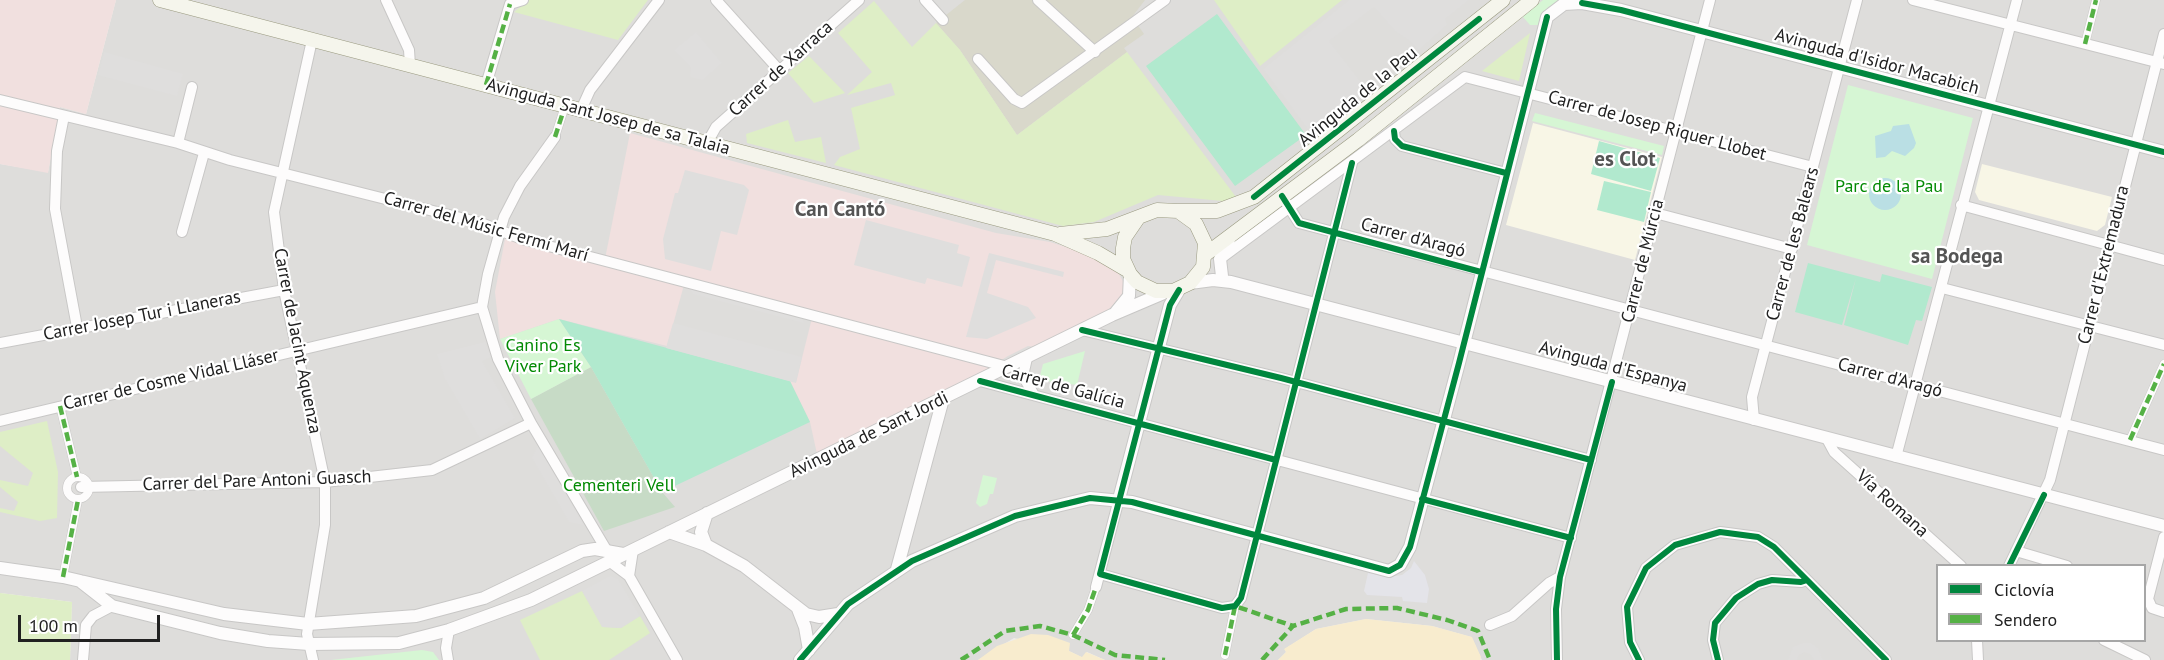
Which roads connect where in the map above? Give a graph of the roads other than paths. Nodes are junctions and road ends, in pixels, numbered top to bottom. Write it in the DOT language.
graph roads {
  1 [pos="160,0"];
  2 [pos="386,0"];
  3 [pos="523,0"];
  4 [pos="659,0"];
  5 [pos="716,0"];
  6 [pos="859,0"];
  7 [pos="925,0"];
  8 [pos="1038,0"];
  9 [pos="1165,0"];
  10 [pos="1503,0"];
  11 [pos="1532,0"];
  12 [pos="1598,0"];
  13 [pos="1710,0"];
  14 [pos="1857,0"];
  15 [pos="1913,0"];
  16 [pos="2017,0"];
  17 [pos="2096,0"];
  18 [pos="507,2"];
  19 [pos="199,5"];
  20 [pos="1609,8"];
  21 [pos="943,20"];
  22 [pos="2010,25"];
  23 [pos="1702,31"];
  24 [pos="2164,34"];
  25 [pos="312,40"];
  26 [pos="2085,44"];
  27 [pos="1095,52"];
  28 [pos="978,59"];
  29 [pos="2160,63"];
  30 [pos="410,65"];
  31 [pos="1839,68"];
  32 [pos="779,70"];
  33 [pos="1465,77"];
  34 [pos="486,85"];
  35 [pos="192,87"];
  36 [pos="1527,92"];
  37 [pos="0,100"];
  38 [pos="565,106"];
  39 [pos="1988,106"];
  40 [pos="581,110"];
  41 [pos="64,116"];
  42 [pos="1394,131"];
  43 [pos="1676,131"];
  44 [pos="555,137"];
  45 [pos="178,143"];
  46 [pos="707,143"];
  47 [pos="2134,144"];
  48 [pos="2164,152"];
  49 [pos="204,153"];
  50 [pos="1352,163"];
  51 [pos="1813,167"];
  52 [pos="282,172"];
  53 [pos="1506,174"];
  54 [pos="1286,202"];
  55 [pos="1961,205"];
  56 [pos="1227,208"];
  57 [pos="1178,211"];
  58 [pos="1655,213"];
  59 [pos="1138,218"];
  60 [pos="500,230"];
  61 [pos="1094,231"];
  62 [pos="182,232"];
  63 [pos="1232,233"];
  64 [pos="1335,233"];
  65 [pos="1055,234"];
  66 [pos="2110,245"];
  67 [pos="1792,249"];
  68 [pos="1206,255"];
  69 [pos="1220,259"];
  70 [pos="2164,260"];
  71 [pos="1129,272"];
  72 [pos="1481,272"];
  73 [pos="1226,279"];
  74 [pos="1179,288"];
  75 [pos="1942,288"];
  76 [pos="284,290"];
  77 [pos="1317,304"];
  78 [pos="482,308"];
  79 [pos="1630,311"];
  80 [pos="1112,315"];
  81 [pos="2089,326"];
  82 [pos="77,327"];
  83 [pos="1082,330"];
  84 [pos="0,343"];
  85 [pos="1464,344"];
  86 [pos="1767,345"];
  87 [pos="2164,345"];
  88 [pos="1159,348"];
  89 [pos="298,350"];
  90 [pos="1027,358"];
  91 [pos="2164,364"];
  92 [pos="1008,367"];
  93 [pos="980,381"];
  94 [pos="1297,382"];
  95 [pos="1612,382"];
  96 [pos="1916,384"];
  97 [pos="1034,395"];
  98 [pos="943,399"];
  99 [pos="60,406"];
  100 [pos="914,413"];
  101 [pos="1444,420"];
  102 [pos="1754,420"];
  103 [pos="0,421"];
  104 [pos="531,423"];
  105 [pos="1139,423"];
  106 [pos="2063,424"];
  107 [pos="933,432"];
  108 [pos="1827,439"];
  109 [pos="2130,440"];
  110 [pos="2164,450"];
  111 [pos="1896,457"];
  112 [pos="1276,460"];
  113 [pos="1591,460"];
  114 [pos="325,482"];
  115 [pos="82,484"];
  116 [pos="2044,495"];
  117 [pos="1119,499"];
  118 [pos="1422,499"];
  119 [pos="78,500"];
  120 [pos="707,513"];
  121 [pos="2164,526"];
  122 [pos="669,532"];
  123 [pos="908,535"];
  124 [pos="1256,536"];
  125 [pos="2164,537"];
  126 [pos="1571,538"];
  127 [pos="706,546"];
  128 [pos="932,550"];
  129 [pos="2016,551"];
  130 [pos="629,552"];
  131 [pos="605,559"];
  132 [pos="1959,564"];
  133 [pos="2010,564"];
  134 [pos="2060,564"];
  135 [pos="0,568"];
  136 [pos="897,569"];
  137 [pos="1100,574"];
  138 [pos="629,576"];
  139 [pos="63,577"];
  140 [pos="1560,577"];
  141 [pos="1807,580"];
  142 [pos="80,581"];
  143 [pos="1096,587"];
  144 [pos="2147,589"];
  145 [pos="112,606"];
  146 [pos="1235,606"];
  147 [pos="798,609"];
  148 [pos="2164,612"];
  149 [pos="838,614"];
  150 [pos="308,624"];
  151 [pos="1490,625"];
  152 [pos="449,630"];
  153 [pos="1073,635"];
  154 [pos="1977,642"];
  155 [pos="2108,642"];
  156 [pos="309,644"];
  157 [pos="809,650"];
  158 [pos="1225,655"];
  159 [pos="83,660"];
  160 [pos="313,660"];
  161 [pos="448,660"];
  162 [pos="677,660"];
  163 [pos="800,660"];
  164 [pos="1557,660"];
  165 [pos="1639,660"];
  166 [pos="1718,660"];
  167 [pos="1886,660"];
  168 [pos="1978,660"];
  169 [pos="2145,660"];
  1 -- 19 [label="main road, Avinguda Sant Josep de sa Talaia"];
  2 -- 30 [label="street"];
  3 -- 18 [label="street"];
  4 -- 40 [label="street"];
  5 -- 32 [label="street"];
  6 -- 32 [label="street, Carrer de Xarraca"];
  7 -- 21 [label="street"];
  8 -- 27 [label="street"];
  9 -- 27 [label="street"];
  10 -- 56 [label="main road, Avinguda de la Pau"];
  11 -- 54 [label="main road, Avinguda de la Pau"];
  12 -- 20 [label="street"];
  13 -- 23 [label="street, Carrer de Múrcia"];
  14 -- 31 [label="street, Carrer de les Balears"];
  15 -- 22 [label="street"];
  16 -- 22 [label="street"];
  17 -- 26 [label="street"];
  18 -- 34 [label="street"];
  19 -- 25 [label="main road, Avinguda Sant Josep de sa Talaia"];
  20 -- 23 [label="street, Avinguda d'Isidor Macabich"];
  20 -- 36 [label="street, Avinguda d'Isidor Macabich"];
  22 -- 26 [label="street"];
  22 -- 39 [label="street"];
  23 -- 31 [label="street, Avinguda d'Isidor Macabich"];
  23 -- 43 [label="street, Carrer de Múrcia"];
  24 -- 29 [label="street, Carrer d'Extremadura"];
  25 -- 30 [label="main road, Avinguda Sant Josep de sa Talaia"];
  25 -- 52 [label="street, Carrer de Jacint Aquenza"];
  26 -- 29 [label="street"];
  27 -- 28 [label="street"];
  29 -- 47 [label="street, Carrer d'Extremadura"];
  30 -- 34 [label="main road, Avinguda Sant Josep de sa Talaia"];
  31 -- 39 [label="street, Avinguda d'Isidor Macabich"];
  31 -- 51 [label="street, Carrer de les Balears"];
  32 -- 46 [label="street, Carrer de Xarraca"];
  33 -- 36 [label="street, Carrer de Josep Riquer Llobet"];
  33 -- 42 [label="street, Avinguda de la Pau"];
  34 -- 38 [label="main road, Avinguda Sant Josep de sa Talaia"];
  35 -- 45 [label="street"];
  36 -- 43 [label="street, Carrer de Josep Riquer Llobet"];
  36 -- 53 [label="street"];
  37 -- 41 [label="street, Carrer del Músic Fermí Marí"];
  38 -- 40 [label="main road, Avinguda Sant Josep de sa Talaia"];
  38 -- 44 [label="street"];
  39 -- 47 [label="street, Avinguda d'Isidor Macabich"];
  39 -- 55 [label="street"];
  40 -- 46 [label="main road, Avinguda Sant Josep de sa Talaia"];
  41 -- 45 [label="street, Carrer del Músic Fermí Marí"];
  41 -- 82 [label="street"];
  42 -- 50 [label="street, Avinguda de la Pau"];
  42 -- 53 [label="street"];
  43 -- 51 [label="street, Carrer de Josep Riquer Llobet"];
  43 -- 58 [label="street, Carrer de Múrcia"];
  44 -- 60 [label="street"];
  45 -- 49 [label="street, Carrer del Músic Fermí Marí"];
  46 -- 65 [label="main road, Avinguda Sant Josep de sa Talaia"];
  47 -- 48 [label="street, Avinguda d'Isidor Macabich"];
  47 -- 66 [label="street, Carrer d'Extremadura"];
  49 -- 52 [label="street, Carrer del Músic Fermí Marí"];
  49 -- 62 [label="street"];
  50 -- 54 [label="street, Avinguda de la Pau"];
  50 -- 64 [label="street"];
  51 -- 67 [label="street, Carrer de les Balears"];
  52 -- 60 [label="street, Carrer del Músic Fermí Marí"];
  52 -- 76 [label="street, Carrer de Jacint Aquenza"];
  53 -- 72 [label="street"];
  54 -- 63 [label="main road, Avinguda de la Pau"];
  54 -- 64 [label="street, Carrer d'Aragó"];
  54 -- 69 [label="street, Avinguda de la Pau"];
  55 -- 66 [label="street"];
  55 -- 75 [label="street"];
  56 -- 57 [label="main road, Avinguda de la Pau"];
  56 -- 61 [label="main road"];
  57 -- 59 [label="main road"];
  57 -- 68 [label="main road"];
  58 -- 67 [label="street"];
  58 -- 79 [label="street, Carrer de Múrcia"];
  59 -- 61 [label="main road"];
  59 -- 71 [label="main road"];
  60 -- 78 [label="street"];
  60 -- 92 [label="street, Carrer del Músic Fermí Marí"];
  61 -- 65 [label="main road"];
  63 -- 68 [label="main road, Avinguda de la Pau"];
  63 -- 69 [label="street"];
  64 -- 72 [label="street, Carrer d'Aragó"];
  64 -- 77 [label="street"];
  65 -- 71 [label="main road"];
  66 -- 70 [label="street"];
  66 -- 81 [label="street, Carrer d'Extremadura"];
  67 -- 86 [label="street, Carrer de les Balears"];
  68 -- 73 [label="street"];
  68 -- 74 [label="main road"];
  69 -- 73 [label="street"];
  71 -- 74 [label="main road"];
  71 -- 80 [label="street, Avinguda de Sant Jordi"];
  72 -- 79 [label="street, Carrer d'Aragó"];
  72 -- 85 [label="street"];
  73 -- 74 [label="street, Avinguda d'Espanya"];
  73 -- 77 [label="street, Avinguda d'Espanya"];
  74 -- 80 [label="street, Avinguda de Sant Jordi"];
  74 -- 88 [label="street"];
  75 -- 81 [label="street"];
  75 -- 96 [label="street"];
  76 -- 82 [label="street, Carrer Josep Tur i Llaneras"];
  76 -- 89 [label="street, Carrer de Jacint Aquenza"];
  77 -- 85 [label="street, Avinguda d'Espanya"];
  77 -- 94 [label="street"];
  78 -- 89 [label="street, Carrer de Cosme Vidal Lláser"];
  78 -- 104 [label="street"];
  79 -- 86 [label="street, Carrer d'Aragó"];
  79 -- 95 [label="street, Carrer de Múrcia"];
  80 -- 83 [label="street, Avinguda de Sant Jordi"];
  81 -- 87 [label="street"];
  81 -- 106 [label="street, Carrer d'Extremadura"];
  82 -- 84 [label="street, Carrer Josep Tur i Llaneras"];
  83 -- 88 [label="street"];
  83 -- 90 [label="street, Avinguda de Sant Jordi"];
  85 -- 95 [label="street, Avinguda d'Espanya"];
  85 -- 101 [label="street"];
  86 -- 96 [label="street, Carrer d'Aragó"];
  86 -- 102 [label="street, Carrer de les Balears"];
  88 -- 94 [label="street"];
  88 -- 105 [label="street"];
  89 -- 99 [label="street, Carrer de Cosme Vidal Lláser"];
  89 -- 114 [label="street, Carrer de Jacint Aquenza"];
  90 -- 92 [label="street, Avinguda de Sant Jordi"];
  90 -- 97 [label="street, Carrer de Galícia"];
  91 -- 109 [label="street"];
  92 -- 93 [label="street, Avinguda de Sant Jordi"];
  93 -- 97 [label="street, Carrer de Galícia"];
  93 -- 98 [label="street, Avinguda de Sant Jordi"];
  94 -- 101 [label="street"];
  94 -- 112 [label="street"];
  95 -- 102 [label="street, Avinguda d'Espanya"];
  95 -- 113 [label="street, Carrer de Múrcia"];
  96 -- 106 [label="street, Carrer d'Aragó"];
  96 -- 111 [label="street"];
  97 -- 105 [label="street, Carrer de Galícia"];
  98 -- 100 [label="street, Avinguda de Sant Jordi"];
  98 -- 107 [label="street"];
  99 -- 103 [label="street, Carrer de Cosme Vidal Lláser"];
  99 -- 115 [label="street"];
  100 -- 107 [label="street"];
  100 -- 120 [label="street, Avinguda de Sant Jordi"];
  101 -- 113 [label="street"];
  101 -- 118 [label="street"];
  102 -- 108 [label="street, Avinguda d'Espanya"];
  104 -- 114 [label="street, Carrer del Pare Antoni Guasch"];
  104 -- 131 [label="street"];
  105 -- 112 [label="street, Carrer de Galícia"];
  105 -- 117 [label="street"];
  106 -- 109 [label="street, Carrer d'Aragó"];
  106 -- 116 [label="street, Carrer d'Extremadura"];
  107 -- 123 [label="street"];
  108 -- 111 [label="street, Avinguda d'Espanya"];
  108 -- 132 [label="street, Vía Romana"];
  109 -- 110 [label="street, Carrer d'Aragó"];
  111 -- 116 [label="street, Avinguda d'Espanya"];
  112 -- 118 [label="street, Carrer de Galícia"];
  112 -- 124 [label="street"];
  113 -- 126 [label="street, Carrer de Múrcia"];
  114 -- 115 [label="street, Carrer del Pare Antoni Guasch"];
  114 -- 150 [label="street, Carrer de Jacint Aquenza"];
  115 -- 119 [label="street"];
  115 -- 119 [label="street"];
  116 -- 121 [label="street, Avinguda d'Espanya"];
  116 -- 129 [label="street, Carrer d'Extremadura"];
  117 -- 124 [label="street"];
  117 -- 128 [label="street"];
  117 -- 137 [label="street"];
  118 -- 124 [label="street"];
  118 -- 126 [label="street, Carrer de Galícia"];
  119 -- 139 [label="street"];
  120 -- 122 [label="street, Avinguda de Sant Jordi"];
  120 -- 127 [label="street"];
  122 -- 127 [label="street"];
  122 -- 130 [label="street, Avinguda de Sant Jordi"];
  123 -- 128 [label="street"];
  123 -- 136 [label="street"];
  124 -- 146 [label="street"];
  125 -- 144 [label="street"];
  126 -- 140 [label="street, Carrer de Múrcia"];
  127 -- 147 [label="street"];
  128 -- 136 [label="street"];
  129 -- 133 [label="street, Carrer d'Extremadura"];
  129 -- 134 [label="street"];
  130 -- 131 [label="street, Avinguda de Sant Jordi"];
  130 -- 138 [label="street"];
  131 -- 138 [label="street"];
  131 -- 150 [label="street, Avinguda de Sant Jordi"];
  131 -- 152 [label="street, Avinguda de Sant Jordi"];
  135 -- 139 [label="street, Avinguda de Sant Jordi"];
  136 -- 149 [label="street"];
  137 -- 143 [label="street"];
  137 -- 146 [label="street"];
  138 -- 162 [label="street"];
  139 -- 142 [label="street, Avinguda de Sant Jordi"];
  140 -- 151 [label="street"];
  140 -- 164 [label="street, Carrer de Múrcia"];
  141 -- 165 [label="street"];
  141 -- 166 [label="street"];
  141 -- 167 [label="street"];
  142 -- 145 [label="street, Avinguda de Sant Jordi"];
  142 -- 150 [label="street, Avinguda de Sant Jordi"];
  143 -- 153 [label="street"];
  144 -- 148 [label="street"];
  145 -- 156 [label="street, Avinguda de Sant Jordi"];
  145 -- 159 [label="street"];
  146 -- 158 [label="street"];
  147 -- 149 [label="street"];
  147 -- 157 [label="street"];
  149 -- 157 [label="street"];
  150 -- 156 [label="street, Carrer de Jacint Aquenza"];
  152 -- 156 [label="street, Avinguda de Sant Jordi"];
  152 -- 161 [label="street"];
  154 -- 168 [label="street"];
  155 -- 169 [label="street"];
  156 -- 160 [label="street, Carrer de Jacint Aquenza"];
  157 -- 163 [label="street"];
}
